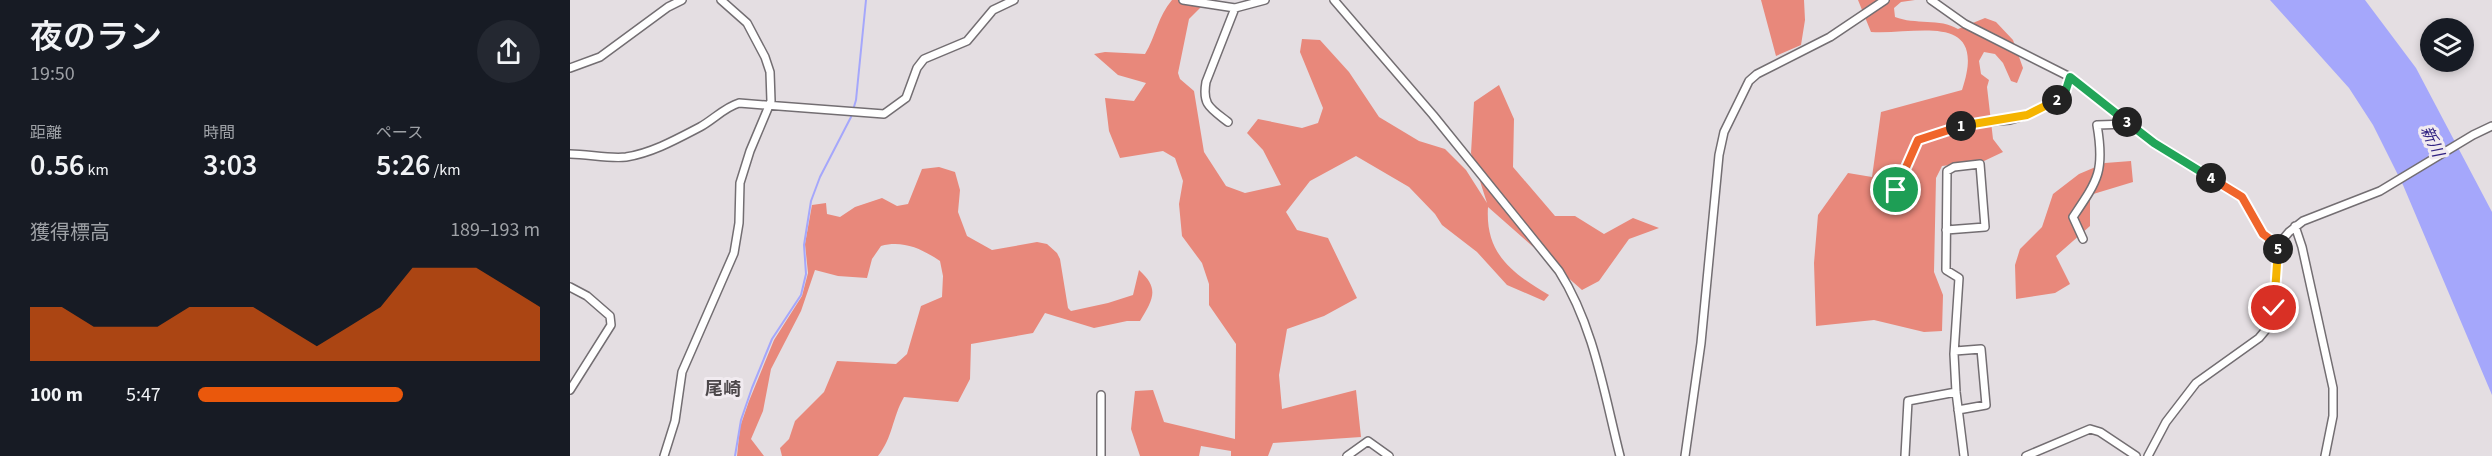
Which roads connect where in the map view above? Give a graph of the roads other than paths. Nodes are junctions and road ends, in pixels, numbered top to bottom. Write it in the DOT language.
graph roads {
  1 [pos="682,0"];
  2 [pos="722,0"];
  3 [pos="1014,0"];
  4 [pos="1183,0"];
  5 [pos="1266,0"];
  6 [pos="1334,0"];
  7 [pos="1885,0"];
  8 [pos="1931,0"];
  9 [pos="1235,8"];
  10 [pos="570,68"];
  11 [pos="2070,77"];
  12 [pos="770,106"];
  13 [pos="1228,122"];
  14 [pos="2129,124"];
  15 [pos="2492,126"];
  16 [pos="570,154"];
  17 [pos="1896,190"];
  18 [pos="2295,226"];
  19 [pos="1946,230"];
  20 [pos="2083,239"];
  21 [pos="2278,245"];
  22 [pos="570,287"];
  23 [pos="1954,351"];
  24 [pos="570,390"];
  25 [pos="1956,392"];
  26 [pos="1101,395"];
  27 [pos="1958,410"];
  28 [pos="664,456"];
  29 [pos="1101,456"];
  30 [pos="1347,456"];
  31 [pos="1389,456"];
  32 [pos="1620,456"];
  33 [pos="1685,456"];
  34 [pos="1905,456"];
  35 [pos="1964,456"];
  36 [pos="2026,456"];
  37 [pos="2136,456"];
  38 [pos="2148,456"];
  39 [pos="2325,456"];
  1 -- 10 [label="street"];
  2 -- 12 [label="street"];
  3 -- 12 [label="street"];
  4 -- 9 [label="street"];
  5 -- 9 [label="street"];
  6 -- 32 [label="street"];
  7 -- 33 [label="street"];
  8 -- 11 [label="street"];
  9 -- 13 [label="street"];
  11 -- 14 [label="street"];
  11 -- 17 [label="street"];
  12 -- 16 [label="street"];
  12 -- 28 [label="street"];
  14 -- 20 [label="street"];
  14 -- 21 [label="street"];
  15 -- 18 [label="street"];
  18 -- 21 [label="street"];
  18 -- 39 [label="street"];
  19 -- 19 [label="street"];
  19 -- 23 [label="street"];
  21 -- 38 [label="street"];
  22 -- 24 [label="street"];
  23 -- 25 [label="street"];
  23 -- 27 [label="street"];
  25 -- 27 [label="street"];
  25 -- 34 [label="street"];
  26 -- 29 [label="street"];
  27 -- 35 [label="street"];
  30 -- 31 [label="street"];
  36 -- 37 [label="street"];
}
